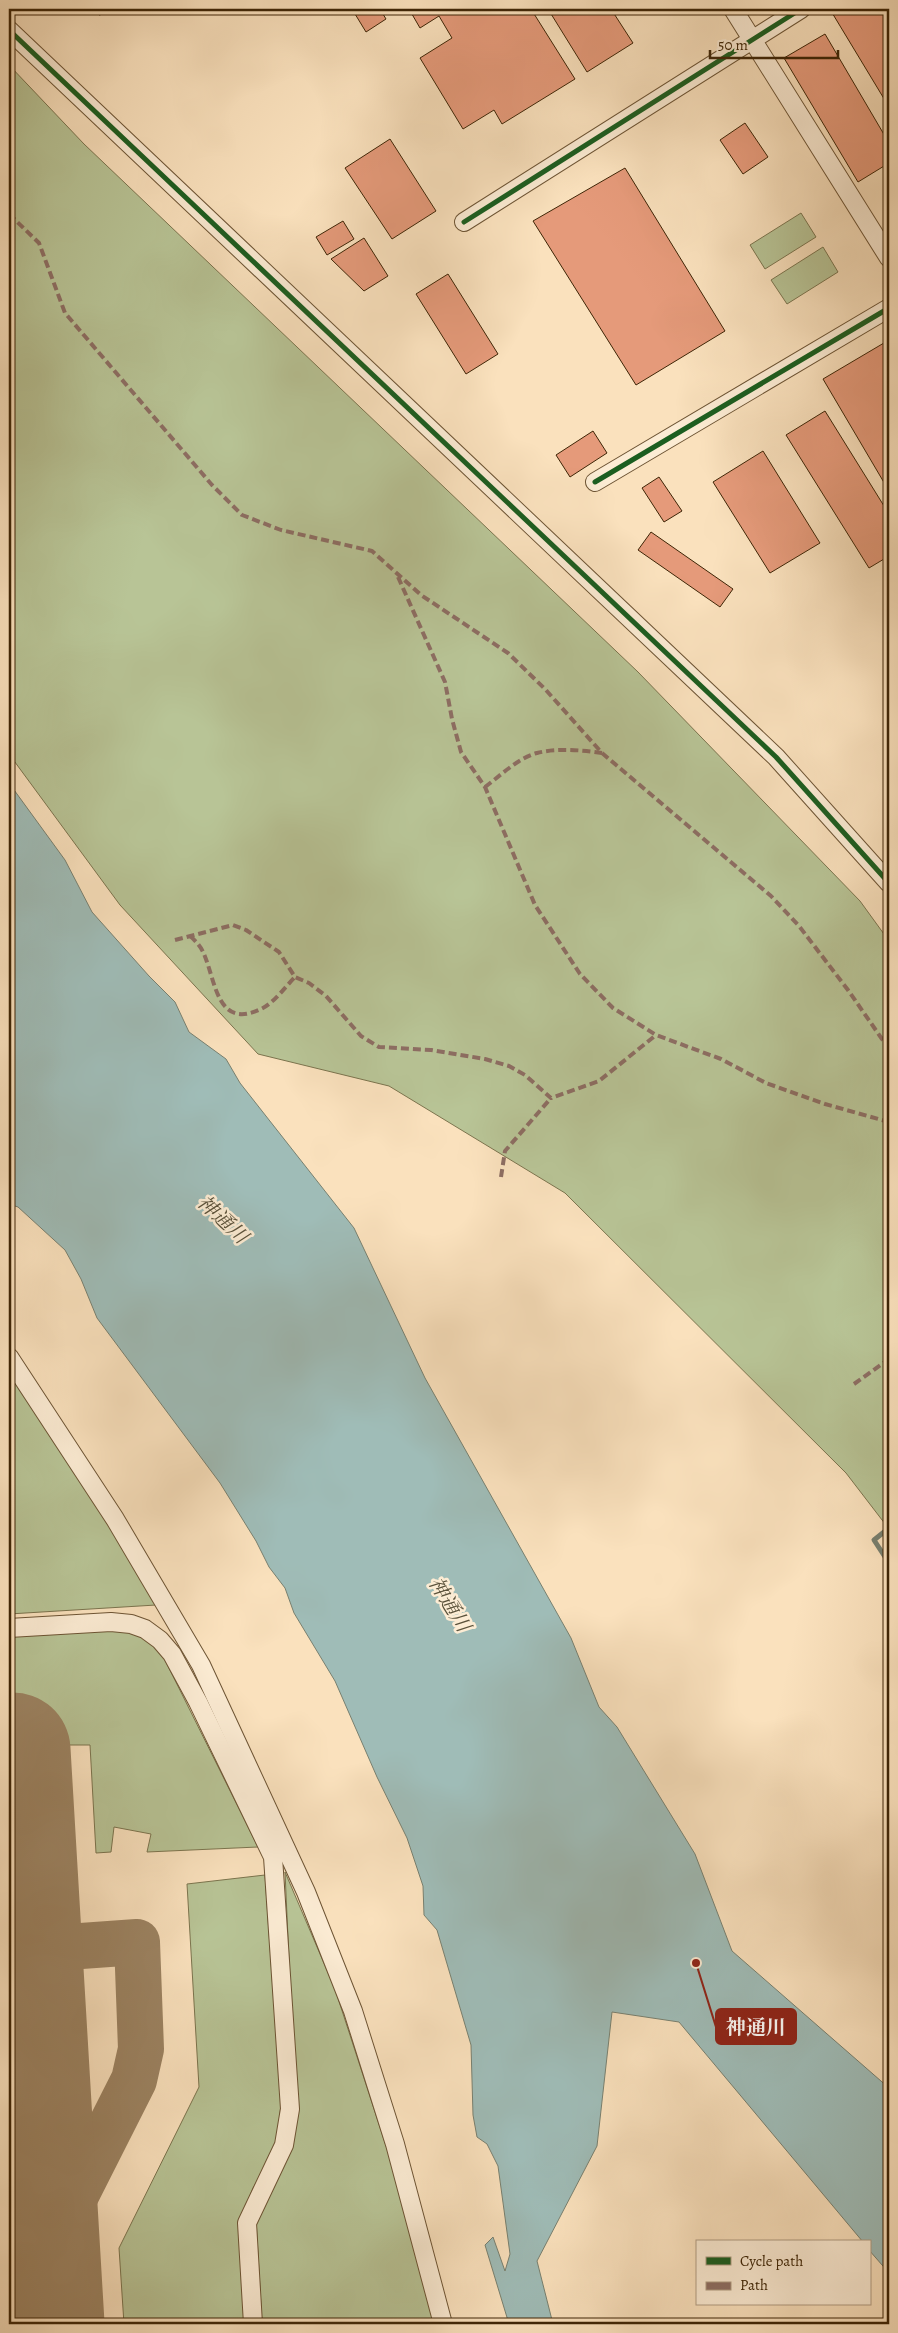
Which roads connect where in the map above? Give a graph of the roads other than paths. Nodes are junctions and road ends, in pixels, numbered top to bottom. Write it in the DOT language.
graph roads {
  1 [pos="734,9"];
  2 [pos="801,9"];
  3 [pos="9,30"];
  4 [pos="752,39"];
  5 [pos="464,222"];
  6 [pos="889,258"];
  7 [pos="889,308"];
  8 [pos="595,482"];
  9 [pos="889,883"];
  10 [pos="9,1356"];
  11 [pos="9,1628"];
  12 [pos="253,2324"];
  13 [pos="443,2324"];
  1 -- 4 [label="street"];
  2 -- 4 [label="street"];
  3 -- 9 [label="street"];
  4 -- 5 [label="street"];
  4 -- 6 [label="street"];
  7 -- 8 [label="street"];
  10 -- 13 [label="street"];
  11 -- 12 [label="street"];
}
